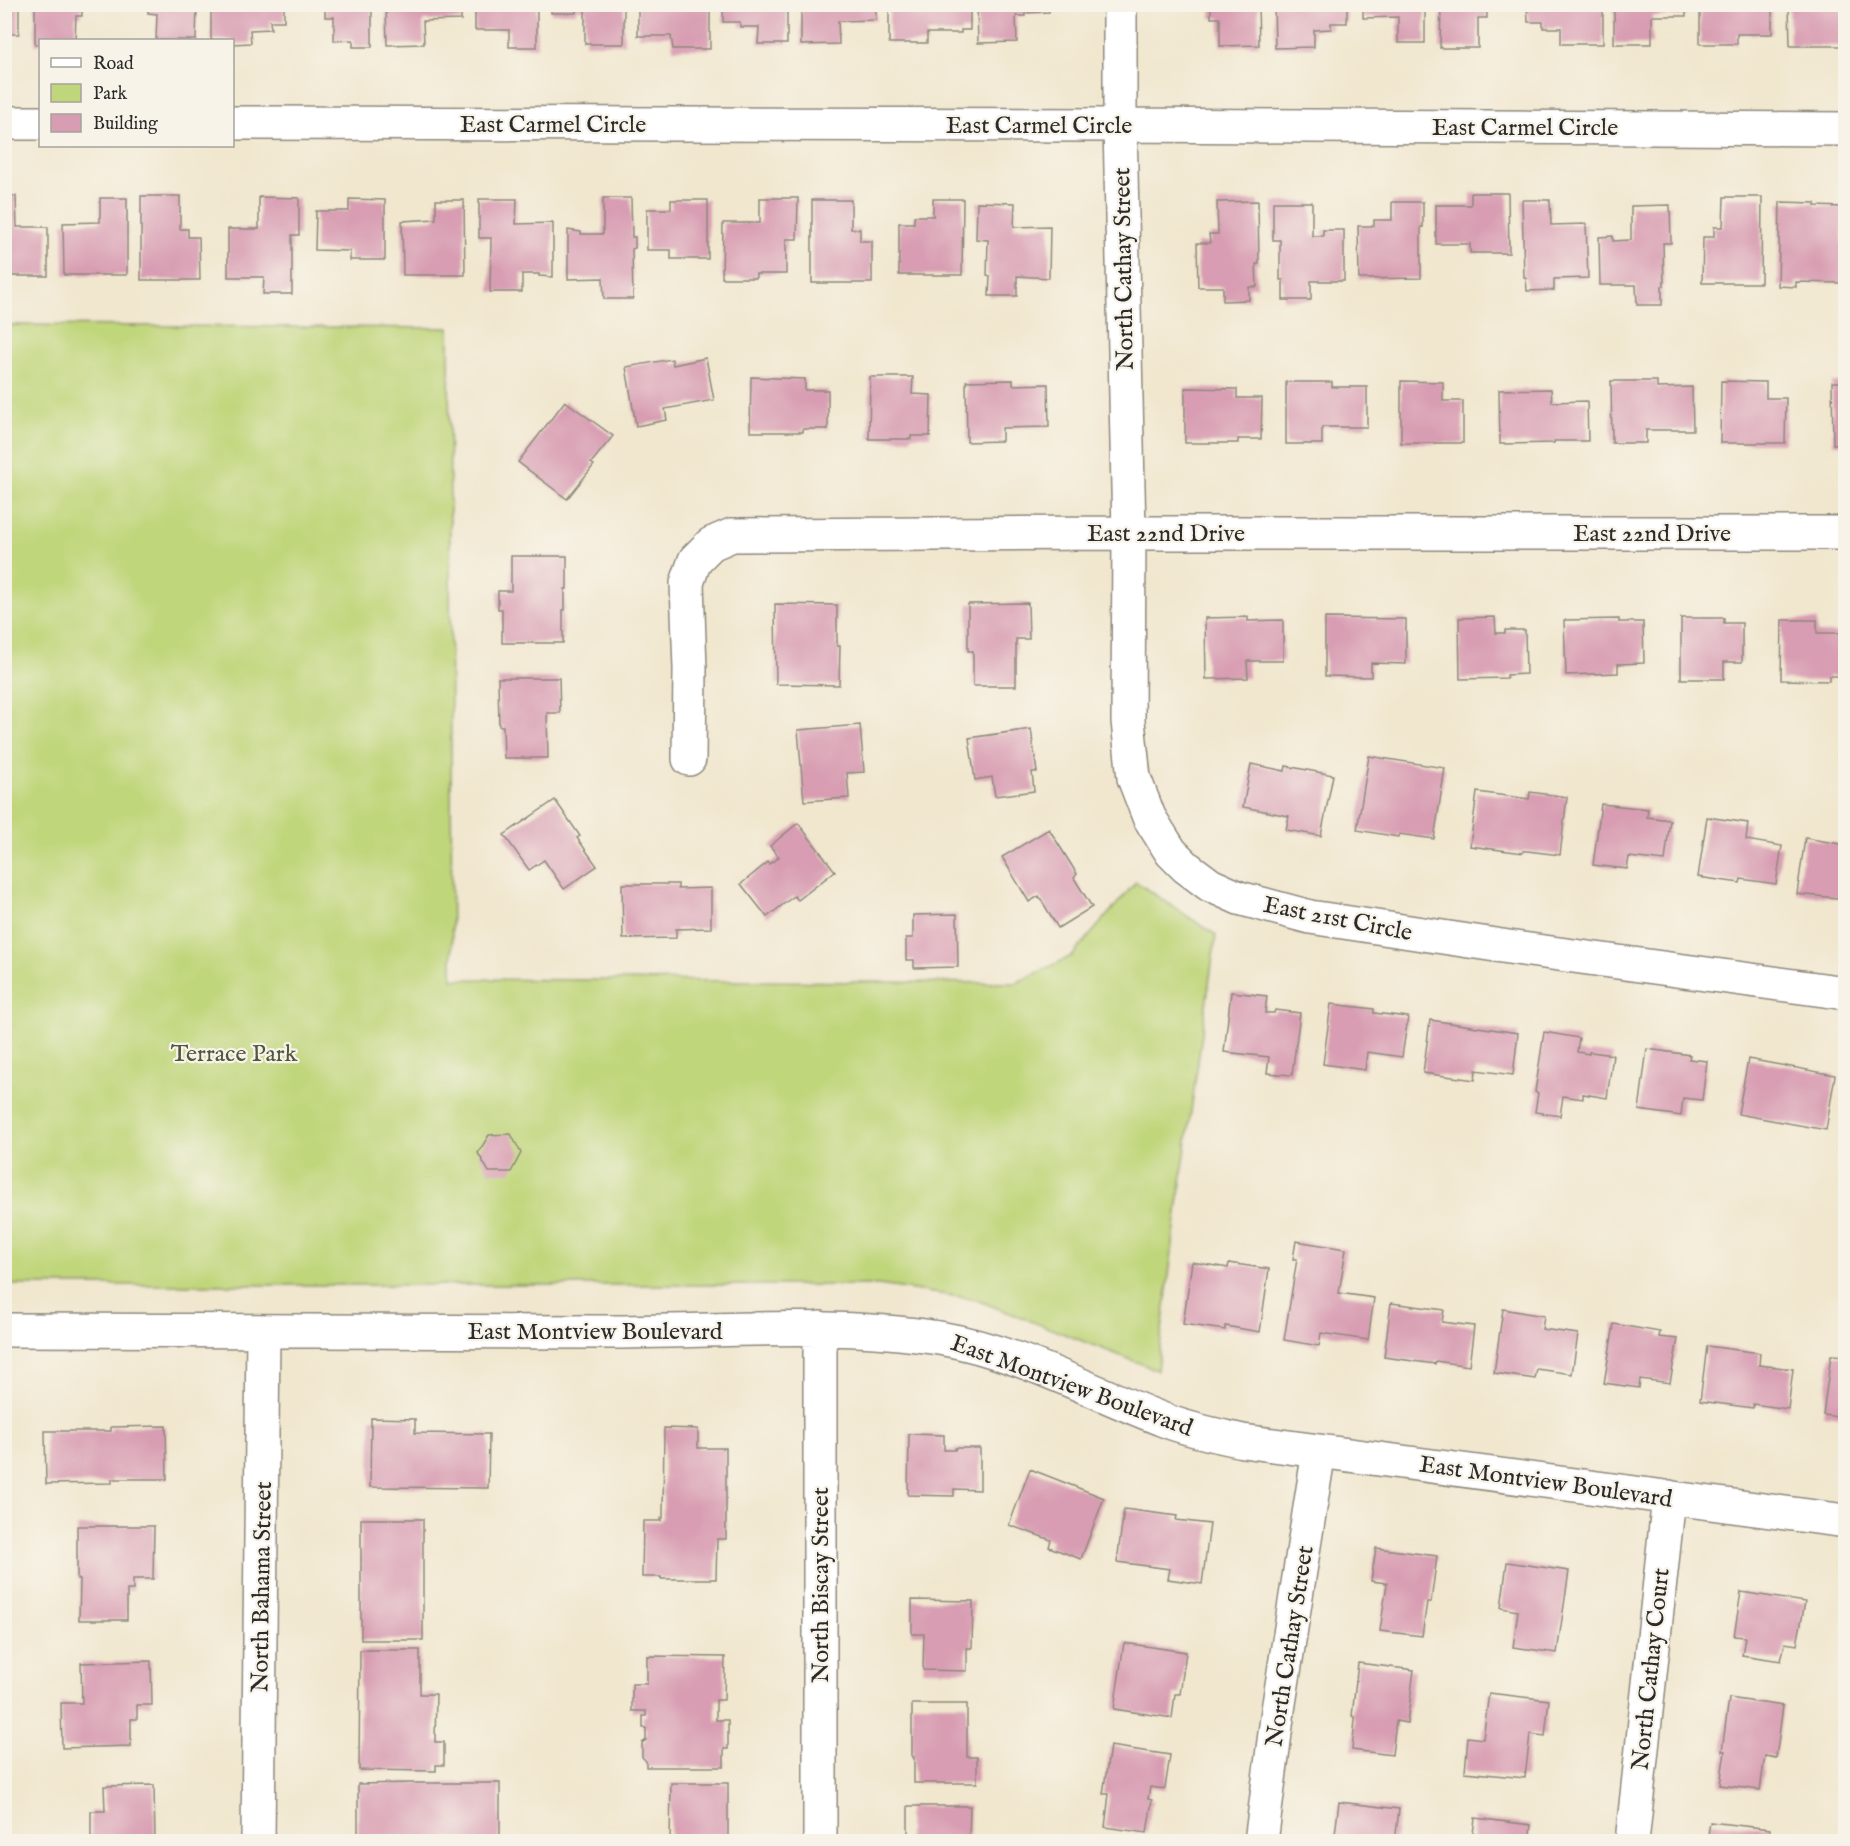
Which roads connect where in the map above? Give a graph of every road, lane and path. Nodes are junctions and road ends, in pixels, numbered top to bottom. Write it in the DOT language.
graph roads {
  1 [pos="1120,4"];
  2 [pos="4,123"];
  3 [pos="39,123"];
  4 [pos="234,123"];
  5 [pos="1120,125"];
  6 [pos="1845,129"];
  7 [pos="1129,533"];
  8 [pos="1845,533"];
  9 [pos="689,759"];
  10 [pos="1845,993"];
  11 [pos="820,1328"];
  12 [pos="4,1330"];
  13 [pos="263,1332"];
  14 [pos="1320,1451"];
  15 [pos="1669,1497"];
  16 [pos="1845,1521"];
  17 [pos="258,1842"];
  18 [pos="820,1842"];
  19 [pos="1261,1842"];
  20 [pos="1632,1842"];
  1 -- 5 [label="street, North Cathay Street"];
  2 -- 3 [label="street"];
  4 -- 5 [label="street, East Carmel Circle"];
  5 -- 6 [label="street, East Carmel Circle"];
  5 -- 7 [label="street, North Cathay Street"];
  7 -- 8 [label="street, East 22nd Drive"];
  7 -- 9 [label="street, East 22nd Drive"];
  7 -- 10 [label="street, East 21st Circle"];
  11 -- 13 [label="street, East Montview Boulevard"];
  11 -- 14 [label="street, East Montview Boulevard"];
  11 -- 18 [label="street, North Biscay Street"];
  12 -- 13 [label="street, East Montview Boulevard"];
  13 -- 17 [label="street, North Bahama Street"];
  14 -- 15 [label="street, East Montview Boulevard"];
  14 -- 19 [label="street, North Cathay Street"];
  15 -- 16 [label="street, East Montview Boulevard"];
  15 -- 20 [label="street, North Cathay Court"];
}
